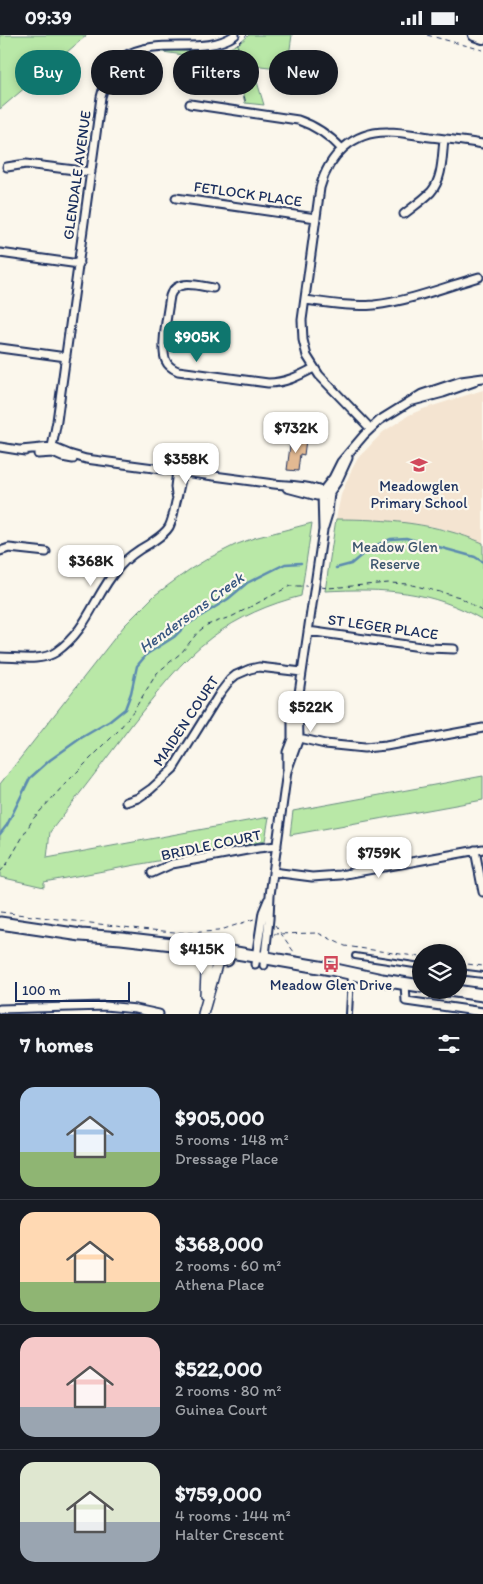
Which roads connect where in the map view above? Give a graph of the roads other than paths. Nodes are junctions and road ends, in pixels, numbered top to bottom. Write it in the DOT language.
graph roads {
  1 [pos="235,35"];
  2 [pos="474,35"];
  3 [pos="483,38"];
  4 [pos="190,104"];
  5 [pos="444,139"];
  6 [pos="483,144"];
  7 [pos="342,149"];
  8 [pos="8,167"];
  9 [pos="91,173"];
  10 [pos="176,198"];
  11 [pos="404,214"];
  12 [pos="316,217"];
  13 [pos="0,253"];
  14 [pos="79,264"];
  15 [pos="480,277"];
  16 [pos="213,288"];
  17 [pos="305,300"];
  18 [pos="0,348"];
  19 [pos="66,357"];
  20 [pos="314,368"];
  21 [pos="408,403"];
  22 [pos="370,428"];
  23 [pos="0,447"];
  24 [pos="54,449"];
  25 [pos="180,471"];
  26 [pos="325,494"];
  27 [pos="0,551"];
  28 [pos="46,552"];
  29 [pos="308,631"];
  30 [pos="454,649"];
  31 [pos="0,657"];
  32 [pos="302,672"];
  33 [pos="483,728"];
  34 [pos="297,740"];
  35 [pos="126,802"];
  36 [pos="277,846"];
  37 [pos="483,849"];
  38 [pos="475,850"];
  39 [pos="273,872"];
  40 [pos="152,873"];
  41 [pos="483,891"];
  42 [pos="270,895"];
  43 [pos="0,923"];
  44 [pos="207,953"];
  45 [pos="220,955"];
  46 [pos="355,956"];
  47 [pos="260,961"];
  48 [pos="412,965"];
  49 [pos="467,973"];
  50 [pos="351,975"];
  51 [pos="483,975"];
  52 [pos="405,984"];
  53 [pos="412,985"];
  54 [pos="467,993"];
  55 [pos="483,995"];
  56 [pos="2,1010"];
  57 [pos="204,1010"];
  58 [pos="447,1010"];
  59 [pos="483,1012"];
  60 [pos="159,1014"];
  61 [pos="349,1014"];
  1 -- 9 [label="street, GLENDALE AVENUE"];
  2 -- 3 [label="main road"];
  4 -- 7 [label="street"];
  5 -- 6 [label="street"];
  5 -- 7 [label="street"];
  5 -- 11 [label="street"];
  7 -- 12 [label="street"];
  8 -- 9 [label="street"];
  9 -- 14 [label="street, GLENDALE AVENUE"];
  10 -- 12 [label="street, FETLOCK PLACE"];
  12 -- 17 [label="street"];
  13 -- 14 [label="street"];
  14 -- 19 [label="street, GLENDALE AVENUE"];
  15 -- 17 [label="street"];
  16 -- 20 [label="street"];
  17 -- 20 [label="street"];
  18 -- 19 [label="street"];
  19 -- 24 [label="street, GLENDALE AVENUE"];
  20 -- 22 [label="street"];
  21 -- 21 [label="street"];
  21 -- 22 [label="street"];
  22 -- 26 [label="street"];
  23 -- 24 [label="street"];
  24 -- 25 [label="street"];
  25 -- 26 [label="street"];
  25 -- 31 [label="street"];
  26 -- 29 [label="street"];
  27 -- 28 [label="street"];
  29 -- 30 [label="street, ST LEGER PLACE"];
  29 -- 32 [label="street"];
  32 -- 34 [label="street"];
  32 -- 35 [label="street, MAIDEN COURT"];
  33 -- 34 [label="street"];
  34 -- 36 [label="street"];
  36 -- 39 [label="street"];
  36 -- 40 [label="street, BRIDLE COURT"];
  37 -- 38 [label="street"];
  38 -- 39 [label="street"];
  38 -- 41 [label="street"];
  39 -- 42 [label="street"];
  42 -- 47 [label="street"];
  42 -- 47 [label="street"];
  43 -- 44 [label="main road"];
  44 -- 45 [label="main road"];
  44 -- 57 [label="street"];
  45 -- 47 [label="main road"];
  45 -- 57 [label="street"];
  46 -- 48 [label="lane"];
  47 -- 50 [label="main road"];
  47 -- 50 [label="main road"];
  49 -- 51 [label="lane"];
  50 -- 52 [label="main road"];
  50 -- 61 [label="lane"];
  52 -- 53 [label="main road"];
  52 -- 58 [label="street"];
  54 -- 55 [label="main road"];
  56 -- 60 [label="street"];
  58 -- 59 [label="street"];
}
